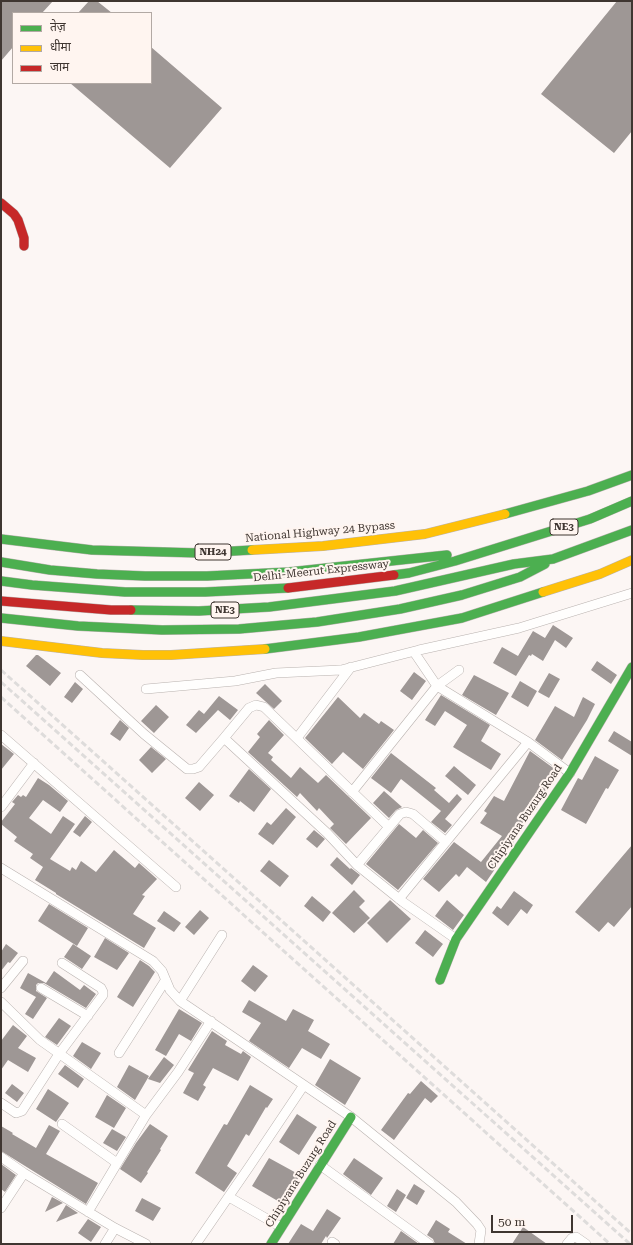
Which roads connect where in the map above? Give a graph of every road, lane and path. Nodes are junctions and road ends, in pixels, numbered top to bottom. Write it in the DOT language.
graph roads {
  1 [pos="1,203"];
  2 [pos="24,246"];
  3 [pos="632,475"];
  4 [pos="632,501"];
  5 [pos="632,530"];
  6 [pos="1,539"];
  7 [pos="456,557"];
  8 [pos="553,560"];
  9 [pos="632,560"];
  10 [pos="1,562"];
  11 [pos="621,564"];
  12 [pos="632,564"];
  13 [pos="1,581"];
  14 [pos="632,593"];
  15 [pos="1,601"];
  16 [pos="1,618"];
  17 [pos="4,641"];
  18 [pos="414,652"];
  19 [pos="351,667"];
  20 [pos="632,667"];
  21 [pos="459,670"];
  22 [pos="80,675"];
  23 [pos="437,686"];
  24 [pos="146,689"];
  25 [pos="1,735"];
  26 [pos="224,738"];
  27 [pos="297,738"];
  28 [pos="528,742"];
  29 [pos="34,763"];
  30 [pos="570,773"];
  31 [pos="352,792"];
  32 [pos="1,807"];
  33 [pos="389,827"];
  34 [pos="446,842"];
  35 [pos="357,865"];
  36 [pos="1,868"];
  37 [pos="176,887"];
  38 [pos="399,899"];
  39 [pos="222,935"];
  40 [pos="456,939"];
  41 [pos="23,961"];
  42 [pos="62,964"];
  43 [pos="440,980"];
  44 [pos="165,981"];
  45 [pos="1,988"];
  46 [pos="41,988"];
  47 [pos="180,1001"];
  48 [pos="1,1002"];
  49 [pos="88,1016"];
  50 [pos="211,1021"];
  51 [pos="119,1053"];
  52 [pos="60,1054"];
  53 [pos="304,1085"];
  54 [pos="1,1103"];
  55 [pos="146,1115"];
  56 [pos="351,1117"];
  57 [pos="62,1124"];
  58 [pos="1,1157"];
  59 [pos="117,1163"];
  60 [pos="320,1165"];
  61 [pos="24,1173"];
  62 [pos="229,1197"];
  63 [pos="1,1208"];
  64 [pos="88,1212"];
  65 [pos="281,1227"];
  66 [pos="115,1228"];
  67 [pos="105,1244"];
  68 [pos="146,1244"];
  69 [pos="196,1244"];
  70 [pos="271,1244"];
  71 [pos="429,1244"];
  72 [pos="479,1244"];
  73 [pos="567,1244"];
  74 [pos="586,1244"];
  1 -- 2 [label="main road"];
  3 -- 6 [label="main road, National Highway 24 Bypass / NH24"];
  4 -- 7 [label="main road, NE3"];
  5 -- 8 [label="main road, NE3"];
  7 -- 10 [label="main road"];
  7 -- 13 [label="main road, Delhi-Meerut Expressway / NE3"];
  8 -- 15 [label="main road, NE3"];
  8 -- 16 [label="main road"];
  9 -- 11 [label="main road"];
  11 -- 12 [label="main road"];
  11 -- 17 [label="main road"];
  14 -- 18 [label="street"];
  18 -- 19 [label="street"];
  18 -- 23 [label="street"];
  19 -- 24 [label="street"];
  19 -- 27 [label="street"];
  20 -- 30 [label="main road, Chipiyana Buzurg Road"];
  21 -- 23 [label="street"];
  22 -- 26 [label="street"];
  23 -- 28 [label="street"];
  23 -- 31 [label="street"];
  25 -- 29 [label="street"];
  26 -- 27 [label="street"];
  26 -- 35 [label="street"];
  27 -- 31 [label="street"];
  28 -- 30 [label="street"];
  28 -- 34 [label="street"];
  29 -- 32 [label="street"];
  29 -- 37 [label="street"];
  30 -- 40 [label="main road, Chipiyana Buzurg Road"];
  31 -- 33 [label="street"];
  33 -- 34 [label="street"];
  33 -- 35 [label="street"];
  34 -- 38 [label="street"];
  35 -- 38 [label="street"];
  36 -- 44 [label="street"];
  38 -- 40 [label="street"];
  39 -- 47 [label="street"];
  40 -- 43 [label="main road, Chipiyana Buzurg Road"];
  41 -- 45 [label="street"];
  42 -- 49 [label="street"];
  44 -- 47 [label="street"];
  44 -- 51 [label="street"];
  46 -- 49 [label="street"];
  47 -- 50 [label="street"];
  48 -- 52 [label="street"];
  49 -- 52 [label="street"];
  50 -- 53 [label="street"];
  50 -- 55 [label="street"];
  52 -- 54 [label="street"];
  52 -- 55 [label="street"];
  53 -- 56 [label="street"];
  53 -- 62 [label="street"];
  55 -- 59 [label="street"];
  56 -- 60 [label="main road, Chipiyana Buzurg Road"];
  56 -- 72 [label="street"];
  57 -- 59 [label="street"];
  58 -- 61 [label="street"];
  59 -- 64 [label="street"];
  60 -- 65 [label="main road, Chipiyana Buzurg Road"];
  60 -- 71 [label="street"];
  61 -- 63 [label="street"];
  61 -- 64 [label="street"];
  62 -- 65 [label="street"];
  62 -- 69 [label="street"];
  64 -- 66 [label="street"];
  65 -- 70 [label="main road, Chipiyana Buzurg Road"];
  66 -- 67 [label="street"];
  66 -- 68 [label="street"];
  73 -- 74 [label="street"];
}
